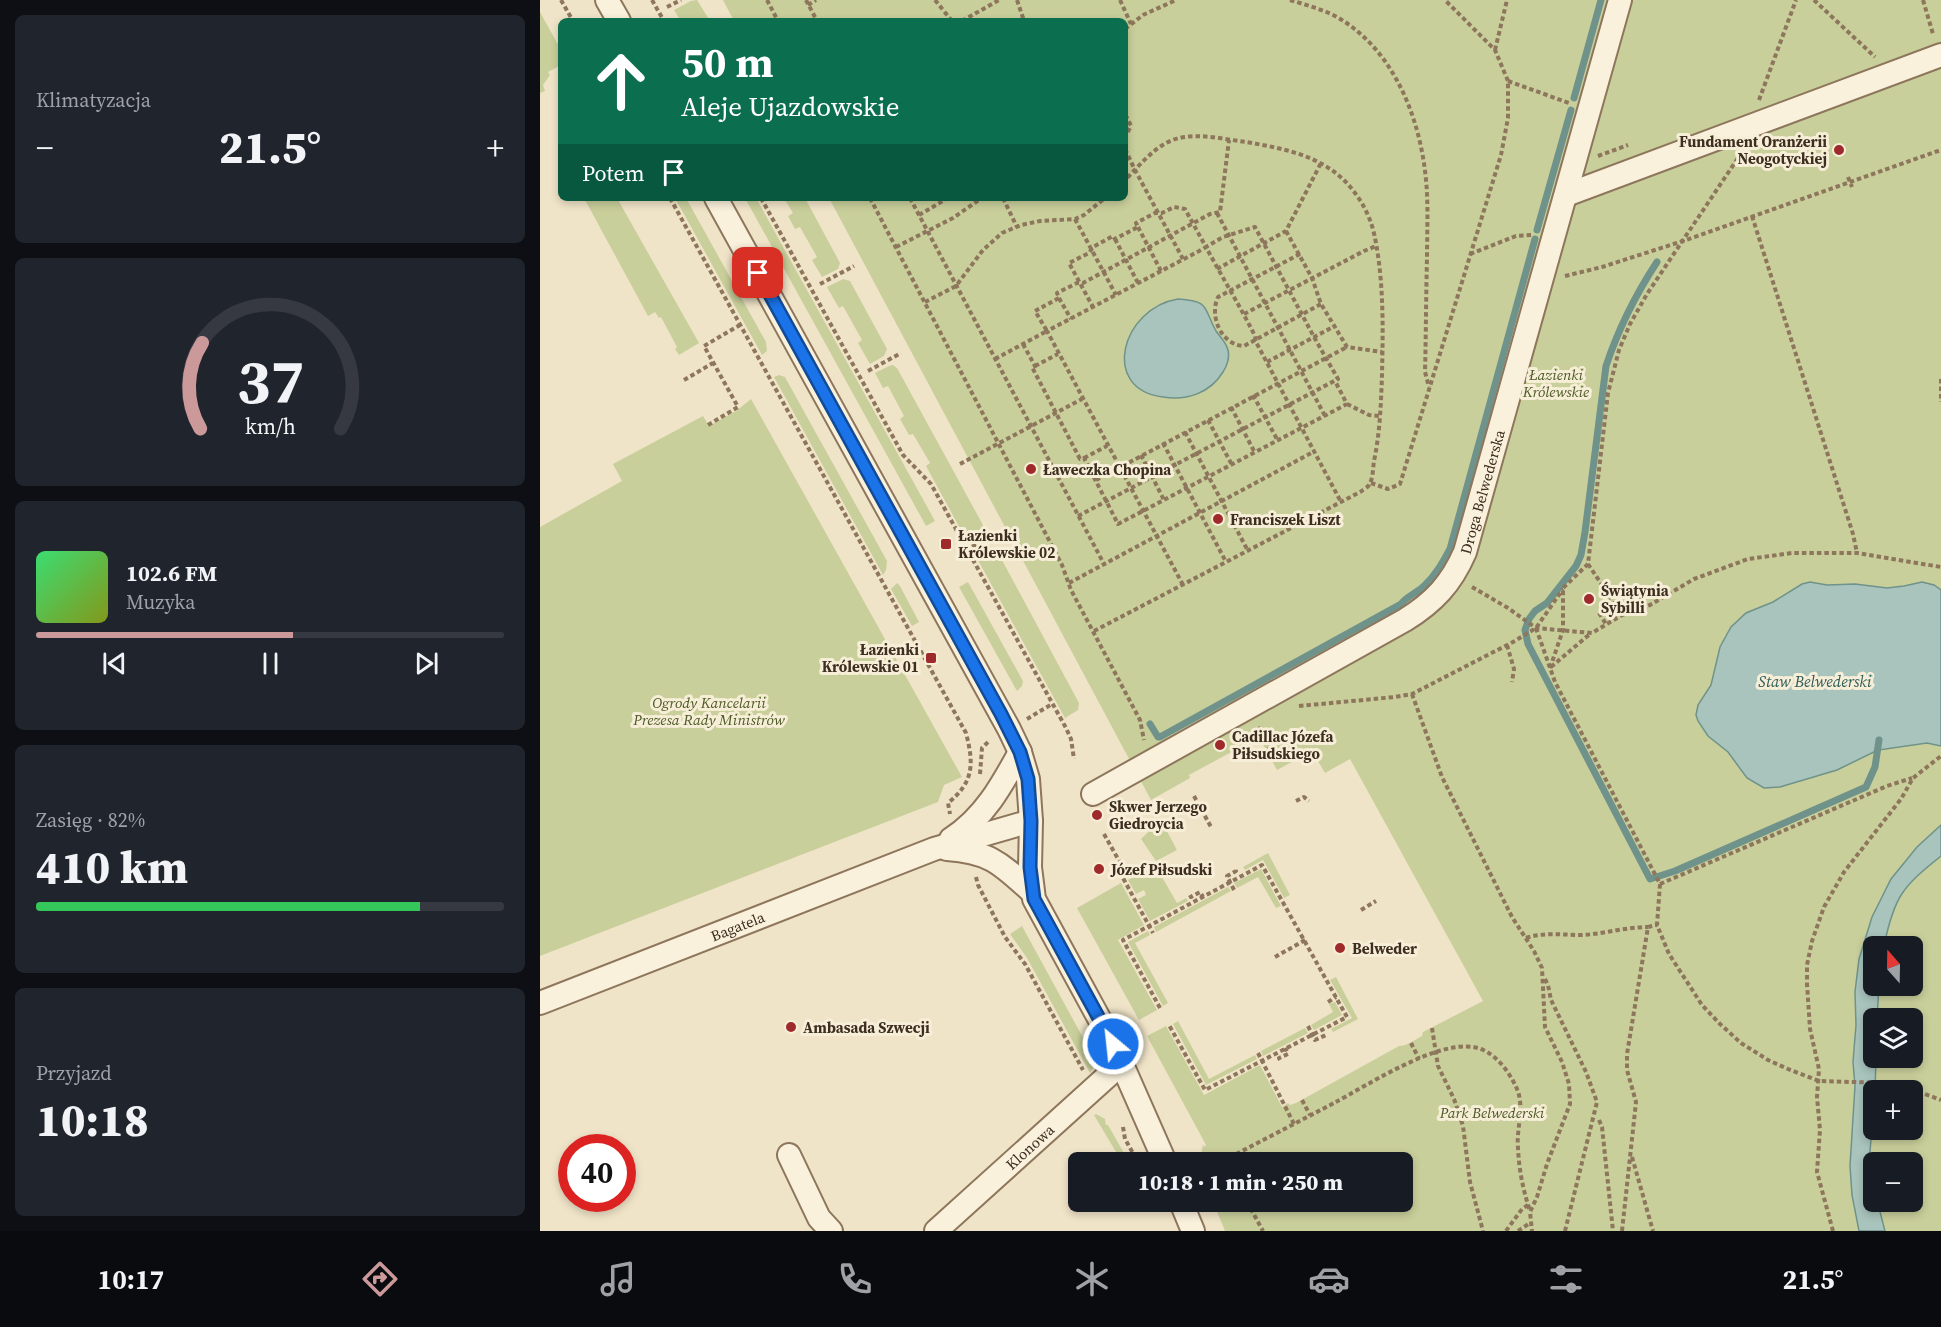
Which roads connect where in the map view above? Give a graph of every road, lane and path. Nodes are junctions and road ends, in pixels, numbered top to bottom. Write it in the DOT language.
graph roads {
  1 [pos="561,0"];
  2 [pos="607,0"];
  3 [pos="652,0"];
  4 [pos="681,0"];
  5 [pos="767,0"];
  6 [pos="816,0"];
  7 [pos="934,0"];
  8 [pos="999,0"];
  9 [pos="1017,0"];
  10 [pos="1120,0"];
  11 [pos="1176,0"];
  12 [pos="1290,0"];
  13 [pos="1445,0"];
  14 [pos="1508,0"];
  15 [pos="1620,0"];
  16 [pos="1796,0"];
  17 [pos="1815,0"];
  18 [pos="1923,0"];
  19 [pos="807,2"];
  20 [pos="667,7"];
  21 [pos="571,18"];
  22 [pos="617,18"];
  23 [pos="662,18"];
  24 [pos="776,18"];
  25 [pos="815,18"];
  26 [pos="949,18"];
  27 [pos="967,18"];
  28 [pos="1023,18"];
  29 [pos="1131,24"];
  30 [pos="1128,26"];
  31 [pos="1938,47"];
  32 [pos="1495,50"];
  33 [pos="1895,72"];
  34 [pos="1508,81"];
  35 [pos="1757,107"];
  36 [pos="1589,111"];
  37 [pos="1229,140"];
  38 [pos="1744,146"];
  39 [pos="1941,150"];
  40 [pos="1128,155"];
  41 [pos="1321,163"];
  42 [pos="1135,170"];
  43 [pos="1128,177"];
  44 [pos="1566,195"];
  45 [pos="672,201"];
  46 [pos="718,201"];
  47 [pos="763,201"];
  48 [pos="872,201"];
  49 [pos="912,201"];
  50 [pos="943,201"];
  51 [pos="978,201"];
  52 [pos="1004,201"];
  53 [pos="1101,201"];
  54 [pos="1216,213"];
  55 [pos="1158,214"];
  56 [pos="919,215"];
  57 [pos="1752,216"];
  58 [pos="1075,219"];
  59 [pos="1193,223"];
  60 [pos="1138,226"];
  61 [pos="1017,227"];
  62 [pos="927,231"];
  63 [pos="1286,231"];
  64 [pos="1170,235"];
  65 [pos="1229,236"];
  66 [pos="1114,239"];
  67 [pos="1504,241"];
  68 [pos="1683,241"];
  69 [pos="1264,244"];
  70 [pos="1376,246"];
  71 [pos="896,247"];
  72 [pos="1148,247"];
  73 [pos="1206,247"];
  74 [pos="1091,250"];
  75 [pos="1300,254"];
  76 [pos="1470,254"];
  77 [pos="1240,257"];
  78 [pos="1125,259"];
  79 [pos="1183,259"];
  80 [pos="854,266"];
  81 [pos="1276,266"];
  82 [pos="1217,269"];
  83 [pos="1161,271"];
  84 [pos="1103,272"];
  85 [pos="1312,278"];
  86 [pos="1543,278"];
  87 [pos="1251,279"];
  88 [pos="1080,283"];
  89 [pos="1138,283"];
  90 [pos="820,284"];
  91 [pos="956,286"];
  92 [pos="1289,290"];
  93 [pos="1229,291"];
  94 [pos="1116,295"];
  95 [pos="1059,298"];
  96 [pos="925,302"];
  97 [pos="1265,303"];
  98 [pos="1321,304"];
  99 [pos="1093,307"];
  100 [pos="1244,314"];
  101 [pos="1302,315"];
  102 [pos="1071,319"];
  103 [pos="740,325"];
  104 [pos="1279,327"];
  105 [pos="1334,327"];
  106 [pos="1047,332"];
  107 [pos="1314,337"];
  108 [pos="1255,340"];
  109 [pos="1023,344"];
  110 [pos="1347,347"];
  111 [pos="1291,350"];
  112 [pos="1382,352"];
  113 [pos="901,353"];
  114 [pos="1058,354"];
  115 [pos="1327,357"];
  116 [pos="995,359"];
  117 [pos="1266,362"];
  118 [pos="713,363"];
  119 [pos="1035,366"];
  120 [pos="868,371"];
  121 [pos="1302,371"];
  122 [pos="1941,379"];
  123 [pos="684,380"];
  124 [pos="1335,381"];
  125 [pos="1278,383"];
  126 [pos="1429,388"];
  127 [pos="1313,393"];
  128 [pos="1253,395"];
  129 [pos="1082,399"];
  130 [pos="1941,402"];
  131 [pos="1347,404"];
  132 [pos="1289,405"];
  133 [pos="1231,407"];
  134 [pos="1056,413"];
  135 [pos="1326,416"];
  136 [pos="1380,416"];
  137 [pos="1265,418"];
  138 [pos="1208,420"];
  139 [pos="708,425"];
  140 [pos="1030,426"];
  141 [pos="1302,428"];
  142 [pos="1243,430"];
  143 [pos="1185,432"];
  144 [pos="1278,441"];
  145 [pos="1220,442"];
  146 [pos="998,443"];
  147 [pos="1163,443"];
  148 [pos="1107,446"];
  149 [pos="1315,451"];
  150 [pos="1255,453"];
  151 [pos="1197,454"];
  152 [pos="1141,455"];
  153 [pos="1084,458"];
  154 [pos="960,464"];
  155 [pos="1232,465"];
  156 [pos="1175,466"];
  157 [pos="1119,467"];
  158 [pos="1210,477"];
  159 [pos="1152,478"];
  160 [pos="1096,480"];
  161 [pos="1371,483"];
  162 [pos="1132,489"];
  163 [pos="1187,489"];
  164 [pos="1164,500"];
  165 [pos="1222,500"];
  166 [pos="1107,501"];
  167 [pos="1341,502"];
  168 [pos="1143,511"];
  169 [pos="1199,513"];
  170 [pos="1078,516"];
  171 [pos="997,533"];
  172 [pos="1156,535"];
  173 [pos="967,549"];
  174 [pos="1248,550"];
  175 [pos="1857,553"];
  176 [pos="959,554"];
  177 [pos="1226,562"];
  178 [pos="1104,564"];
  179 [pos="1588,564"];
  180 [pos="1941,567"];
  181 [pos="1069,582"];
  182 [pos="1183,585"];
  183 [pos="1563,588"];
  184 [pos="1478,591"];
  185 [pos="1599,613"];
  186 [pos="1622,615"];
  187 [pos="1606,624"];
  188 [pos="1536,627"];
  189 [pos="1563,630"];
  190 [pos="1094,631"];
  191 [pos="1592,633"];
  192 [pos="1507,645"];
  193 [pos="1550,668"];
  194 [pos="1512,682"];
  195 [pos="1284,687"];
  196 [pos="1412,694"];
  197 [pos="1053,704"];
  198 [pos="1248,708"];
  199 [pos="1029,718"];
  200 [pos="1141,726"];
  201 [pos="1020,752"];
  202 [pos="1941,756"];
  203 [pos="1275,758"];
  204 [pos="1074,759"];
  205 [pos="1913,778"];
  206 [pos="1093,794"];
  207 [pos="1194,796"];
  208 [pos="1296,801"];
  209 [pos="1309,801"];
  210 [pos="951,817"];
  211 [pos="1031,821"];
  212 [pos="1211,827"];
  213 [pos="1104,834"];
  214 [pos="934,849"];
  215 [pos="1235,869"];
  216 [pos="976,875"];
  217 [pos="1230,882"];
  218 [pos="1660,884"];
  219 [pos="1234,890"];
  220 [pos="1032,892"];
  221 [pos="1190,895"];
  222 [pos="1203,897"];
  223 [pos="1376,901"];
  224 [pos="1361,910"];
  225 [pos="1657,925"];
  226 [pos="1149,926"];
  227 [pos="1648,927"];
  228 [pos="1153,933"];
  229 [pos="1526,938"];
  230 [pos="1306,940"];
  231 [pos="1275,957"];
  232 [pos="1544,979"];
  233 [pos="1336,997"];
  234 [pos="1328,1002"];
  235 [pos="540,1003"];
  236 [pos="1160,1008"];
  237 [pos="1169,1025"];
  238 [pos="1308,1026"];
  239 [pos="1432,1028"];
  240 [pos="1312,1034"];
  241 [pos="1327,1037"];
  242 [pos="1411,1042"];
  243 [pos="1285,1048"];
  244 [pos="1258,1053"];
  245 [pos="1435,1053"];
  246 [pos="1419,1059"];
  247 [pos="1280,1060"];
  248 [pos="1262,1061"];
  249 [pos="1122,1063"];
  250 [pos="1088,1078"];
  251 [pos="1819,1081"];
  252 [pos="1302,1100"];
  253 [pos="1941,1100"];
  254 [pos="1310,1115"];
  255 [pos="1599,1120"];
  256 [pos="1294,1124"];
  257 [pos="1123,1125"];
  258 [pos="1132,1152"];
  259 [pos="1161,1152"];
  260 [pos="1240,1152"];
  261 [pos="789,1155"];
  262 [pos="1632,1155"];
  263 [pos="1528,1204"];
  264 [pos="1185,1212"];
  265 [pos="1253,1212"];
  266 [pos="1530,1212"];
  267 [pos="1530,1223"];
  268 [pos="831,1231"];
  269 [pos="936,1231"];
  270 [pos="1194,1231"];
  271 [pos="1263,1231"];
  272 [pos="1484,1231"];
  273 [pos="1506,1231"];
  274 [pos="1518,1231"];
  275 [pos="1532,1231"];
  276 [pos="1565,1231"];
  277 [pos="1613,1231"];
  278 [pos="1622,1231"];
  279 [pos="1653,1231"];
  280 [pos="1833,1231"];
  1 -- 21 [label="path"];
  2 -- 22 [label="street"];
  3 -- 23 [label="path"];
  4 -- 20 [label="path"];
  5 -- 24 [label="path"];
  6 -- 19 [label="path"];
  7 -- 26 [label="path"];
  8 -- 27 [label="path"];
  9 -- 28 [label="path"];
  10 -- 29 [label="path"];
  11 -- 29 [label="path"];
  12 -- 126 [label="path"];
  13 -- 32 [label="path"];
  14 -- 32 [label="path"];
  15 -- 36 [label="street, Droga Belwederska"];
  16 -- 35 [label="path"];
  17 -- 33 [label="path"];
  18 -- 31 [label="path"];
  19 -- 25 [label="path"];
  29 -- 30 [label="path"];
  31 -- 33 [label="street"];
  32 -- 34 [label="path"];
  33 -- 44 [label="street"];
  34 -- 36 [label="path"];
  34 -- 76 [label="path"];
  36 -- 44 [label="street, Droga Belwederska"];
  37 -- 41 [label="path"];
  37 -- 42 [label="path"];
  37 -- 54 [label="path"];
  38 -- 68 [label="path"];
  39 -- 57 [label="path"];
  40 -- 42 [label="path"];
  41 -- 63 [label="path"];
  41 -- 70 [label="path"];
  42 -- 43 [label="path"];
  42 -- 55 [label="path"];
  44 -- 86 [label="street, Droga Belwederska"];
  45 -- 103 [label="path"];
  46 -- 201 [label="street"];
  47 -- 173 [label="path"];
  48 -- 71 [label="path"];
  49 -- 56 [label="path"];
  50 -- 56 [label="path"];
  51 -- 62 [label="path"];
  52 -- 61 [label="path"];
  53 -- 58 [label="path"];
  54 -- 59 [label="path"];
  54 -- 65 [label="path"];
  55 -- 59 [label="path"];
  55 -- 60 [label="path"];
  55 -- 64 [label="path"];
  56 -- 62 [label="path"];
  57 -- 68 [label="path"];
  57 -- 175 [label="path"];
  58 -- 61 [label="path"];
  58 -- 74 [label="path"];
  59 -- 64 [label="path"];
  59 -- 73 [label="path"];
  60 -- 66 [label="path"];
  60 -- 72 [label="path"];
  61 -- 91 [label="path"];
  62 -- 71 [label="path"];
  62 -- 91 [label="path"];
  63 -- 69 [label="path"];
  63 -- 75 [label="path"];
  64 -- 72 [label="path"];
  64 -- 79 [label="path"];
  65 -- 69 [label="path"];
  65 -- 73 [label="path"];
  65 -- 77 [label="path"];
  66 -- 74 [label="path"];
  66 -- 78 [label="path"];
  67 -- 76 [label="path"];
  68 -- 86 [label="path"];
  68 -- 179 [label="path"];
  69 -- 77 [label="path"];
  69 -- 81 [label="path"];
  70 -- 85 [label="path"];
  70 -- 112 [label="path"];
  71 -- 96 [label="path"];
  72 -- 78 [label="path"];
  72 -- 83 [label="path"];
  73 -- 79 [label="path"];
  73 -- 82 [label="path"];
  74 -- 84 [label="path"];
  74 -- 88 [label="path"];
  75 -- 81 [label="path"];
  75 -- 85 [label="path"];
  76 -- 126 [label="path"];
  77 -- 82 [label="path"];
  77 -- 87 [label="path"];
  78 -- 84 [label="path"];
  78 -- 89 [label="path"];
  79 -- 83 [label="path"];
  80 -- 90 [label="path"];
  81 -- 87 [label="path"];
  81 -- 92 [label="path"];
  82 -- 93 [label="path"];
  83 -- 89 [label="path"];
  84 -- 88 [label="path"];
  84 -- 94 [label="path"];
  85 -- 92 [label="path"];
  85 -- 98 [label="path"];
  86 -- 195 [label="street, Droga Belwederska"];
  87 -- 93 [label="path"];
  87 -- 97 [label="path"];
  88 -- 95 [label="path"];
  88 -- 99 [label="path"];
  89 -- 94 [label="path"];
  91 -- 96 [label="path"];
  91 -- 116 [label="path"];
  92 -- 97 [label="path"];
  92 -- 101 [label="path"];
  93 -- 100 [label="path"];
  93 -- 108 [label="path"];
  94 -- 99 [label="path"];
  95 -- 102 [label="path"];
  95 -- 106 [label="path"];
  96 -- 146 [label="path"];
  97 -- 100 [label="path"];
  97 -- 104 [label="path"];
  98 -- 101 [label="path"];
  98 -- 105 [label="path"];
  99 -- 102 [label="path"];
  100 -- 108 [label="path"];
  101 -- 104 [label="path"];
  101 -- 107 [label="path"];
  102 -- 106 [label="path"];
  103 -- 118 [label="path"];
  103 -- 210 [label="path"];
  104 -- 108 [label="path"];
  104 -- 111 [label="path"];
  105 -- 107 [label="path"];
  105 -- 110 [label="path"];
  106 -- 109 [label="path"];
  106 -- 114 [label="path"];
  107 -- 111 [label="path"];
  107 -- 115 [label="path"];
  108 -- 117 [label="path"];
  109 -- 116 [label="path"];
  109 -- 119 [label="path"];
  110 -- 112 [label="path"];
  110 -- 115 [label="path"];
  111 -- 117 [label="path"];
  111 -- 121 [label="path"];
  112 -- 136 [label="path"];
  113 -- 120 [label="path"];
  114 -- 119 [label="path"];
  114 -- 129 [label="path"];
  115 -- 121 [label="path"];
  115 -- 124 [label="path"];
  116 -- 140 [label="path"];
  117 -- 125 [label="path"];
  118 -- 123 [label="path"];
  118 -- 139 [label="path"];
  119 -- 134 [label="path"];
  121 -- 125 [label="path"];
  121 -- 127 [label="path"];
  122 -- 130 [label="path"];
  124 -- 127 [label="path"];
  124 -- 131 [label="path"];
  125 -- 128 [label="path"];
  125 -- 132 [label="path"];
  126 -- 161 [label="path"];
  127 -- 132 [label="path"];
  127 -- 135 [label="path"];
  128 -- 133 [label="path"];
  128 -- 137 [label="path"];
  129 -- 134 [label="path"];
  129 -- 148 [label="path"];
  131 -- 135 [label="path"];
  131 -- 136 [label="path"];
  132 -- 137 [label="path"];
  132 -- 141 [label="path"];
  133 -- 138 [label="path"];
  133 -- 142 [label="path"];
  134 -- 140 [label="path"];
  134 -- 153 [label="path"];
  135 -- 141 [label="path"];
  136 -- 161 [label="path"];
  137 -- 142 [label="path"];
  137 -- 144 [label="path"];
  138 -- 143 [label="path"];
  138 -- 145 [label="path"];
  140 -- 146 [label="path"];
  140 -- 170 [label="path"];
  141 -- 144 [label="path"];
  141 -- 149 [label="path"];
  142 -- 145 [label="path"];
  142 -- 150 [label="path"];
  143 -- 147 [label="path"];
  143 -- 151 [label="path"];
  144 -- 150 [label="path"];
  145 -- 151 [label="path"];
  145 -- 155 [label="path"];
  146 -- 154 [label="path"];
  146 -- 181 [label="path"];
  147 -- 152 [label="path"];
  147 -- 156 [label="path"];
  148 -- 153 [label="path"];
  148 -- 157 [label="path"];
  149 -- 165 [label="path"];
  149 -- 167 [label="path"];
  150 -- 155 [label="path"];
  151 -- 156 [label="path"];
  151 -- 158 [label="path"];
  152 -- 157 [label="path"];
  152 -- 159 [label="path"];
  153 -- 160 [label="path"];
  155 -- 158 [label="path"];
  156 -- 159 [label="path"];
  156 -- 163 [label="path"];
  157 -- 160 [label="path"];
  157 -- 162 [label="path"];
  158 -- 163 [label="path"];
  158 -- 165 [label="path"];
  159 -- 162 [label="path"];
  159 -- 164 [label="path"];
  160 -- 166 [label="path"];
  161 -- 167 [label="path"];
  162 -- 166 [label="path"];
  162 -- 168 [label="path"];
  163 -- 164 [label="path"];
  163 -- 169 [label="path"];
  164 -- 168 [label="path"];
  165 -- 169 [label="path"];
  165 -- 174 [label="path"];
  166 -- 168 [label="path"];
  166 -- 170 [label="path"];
  167 -- 174 [label="path"];
  168 -- 172 [label="path"];
  169 -- 172 [label="path"];
  169 -- 177 [label="path"];
  170 -- 178 [label="path"];
  171 -- 173 [label="path"];
  172 -- 178 [label="path"];
  172 -- 182 [label="path"];
  173 -- 176 [label="path"];
  173 -- 197 [label="path"];
  174 -- 177 [label="path"];
  175 -- 180 [label="path"];
  175 -- 186 [label="path"];
  177 -- 182 [label="path"];
  178 -- 181 [label="path"];
  179 -- 183 [label="path"];
  179 -- 186 [label="path"];
  181 -- 190 [label="path"];
  182 -- 190 [label="path"];
  183 -- 188 [label="path"];
  183 -- 189 [label="path"];
  184 -- 188 [label="path"];
  185 -- 187 [label="path"];
  186 -- 187 [label="path"];
  187 -- 191 [label="path"];
  188 -- 189 [label="path"];
  188 -- 192 [label="path"];
  188 -- 193 [label="path"];
  189 -- 191 [label="path"];
  189 -- 193 [label="path"];
  190 -- 200 [label="path"];
  191 -- 193 [label="path"];
  192 -- 194 [label="path"];
  192 -- 196 [label="path"];
  193 -- 218 [label="path"];
  195 -- 196 [label="path"];
  195 -- 198 [label="street, Droga Belwederska"];
  196 -- 229 [label="path"];
  197 -- 199 [label="path"];
  197 -- 204 [label="path"];
  198 -- 203 [label="path"];
  198 -- 206 [label="street, Droga Belwederska"];
  201 -- 211 [label="street"];
  201 -- 214 [label="street, Bagatela"];
  202 -- 205 [label="path"];
  205 -- 218 [label="path"];
  205 -- 251 [label="path"];
  207 -- 212 [label="path"];
  208 -- 209 [label="path"];
  211 -- 214 [label="street, Bagatela"];
  211 -- 220 [label="street"];
  213 -- 226 [label="path"];
  214 -- 220 [label="street"];
  214 -- 235 [label="street, Bagatela"];
  215 -- 217 [label="path"];
  216 -- 250 [label="path"];
  217 -- 219 [label="path"];
  217 -- 222 [label="path"];
  217 -- 230 [label="path"];
  218 -- 225 [label="path"];
  220 -- 249 [label="street"];
  221 -- 222 [label="path"];
  222 -- 226 [label="path"];
  223 -- 224 [label="path"];
  225 -- 227 [label="path"];
  225 -- 251 [label="path"];
  226 -- 228 [label="path"];
  226 -- 236 [label="path"];
  227 -- 229 [label="path"];
  227 -- 262 [label="path"];
  229 -- 232 [label="path"];
  230 -- 231 [label="path"];
  230 -- 233 [label="path"];
  232 -- 266 [label="path"];
  232 -- 276 [label="path"];
  233 -- 234 [label="path"];
  233 -- 240 [label="path"];
  237 -- 248 [label="path"];
  238 -- 240 [label="path"];
  239 -- 245 [label="path"];
  240 -- 241 [label="path"];
  240 -- 243 [label="path"];
  242 -- 246 [label="path"];
  243 -- 247 [label="path"];
  243 -- 248 [label="path"];
  244 -- 248 [label="path"];
  245 -- 246 [label="path"];
  245 -- 263 [label="path"];
  245 -- 272 [label="path"];
  246 -- 254 [label="path"];
  248 -- 256 [label="path"];
  249 -- 259 [label="street"];
  249 -- 269 [label="street, Klonowa"];
  251 -- 253 [label="path"];
  251 -- 280 [label="path"];
  252 -- 254 [label="path"];
  254 -- 256 [label="path"];
  255 -- 277 [label="path"];
  256 -- 260 [label="path"];
  257 -- 258 [label="path"];
  261 -- 268 [label="street"];
  262 -- 278 [label="path"];
  262 -- 279 [label="path"];
  263 -- 266 [label="path"];
  263 -- 273 [label="path"];
  264 -- 270 [label="street"];
  265 -- 271 [label="path"];
  266 -- 267 [label="path"];
  267 -- 274 [label="path"];
  267 -- 275 [label="path"];
}
